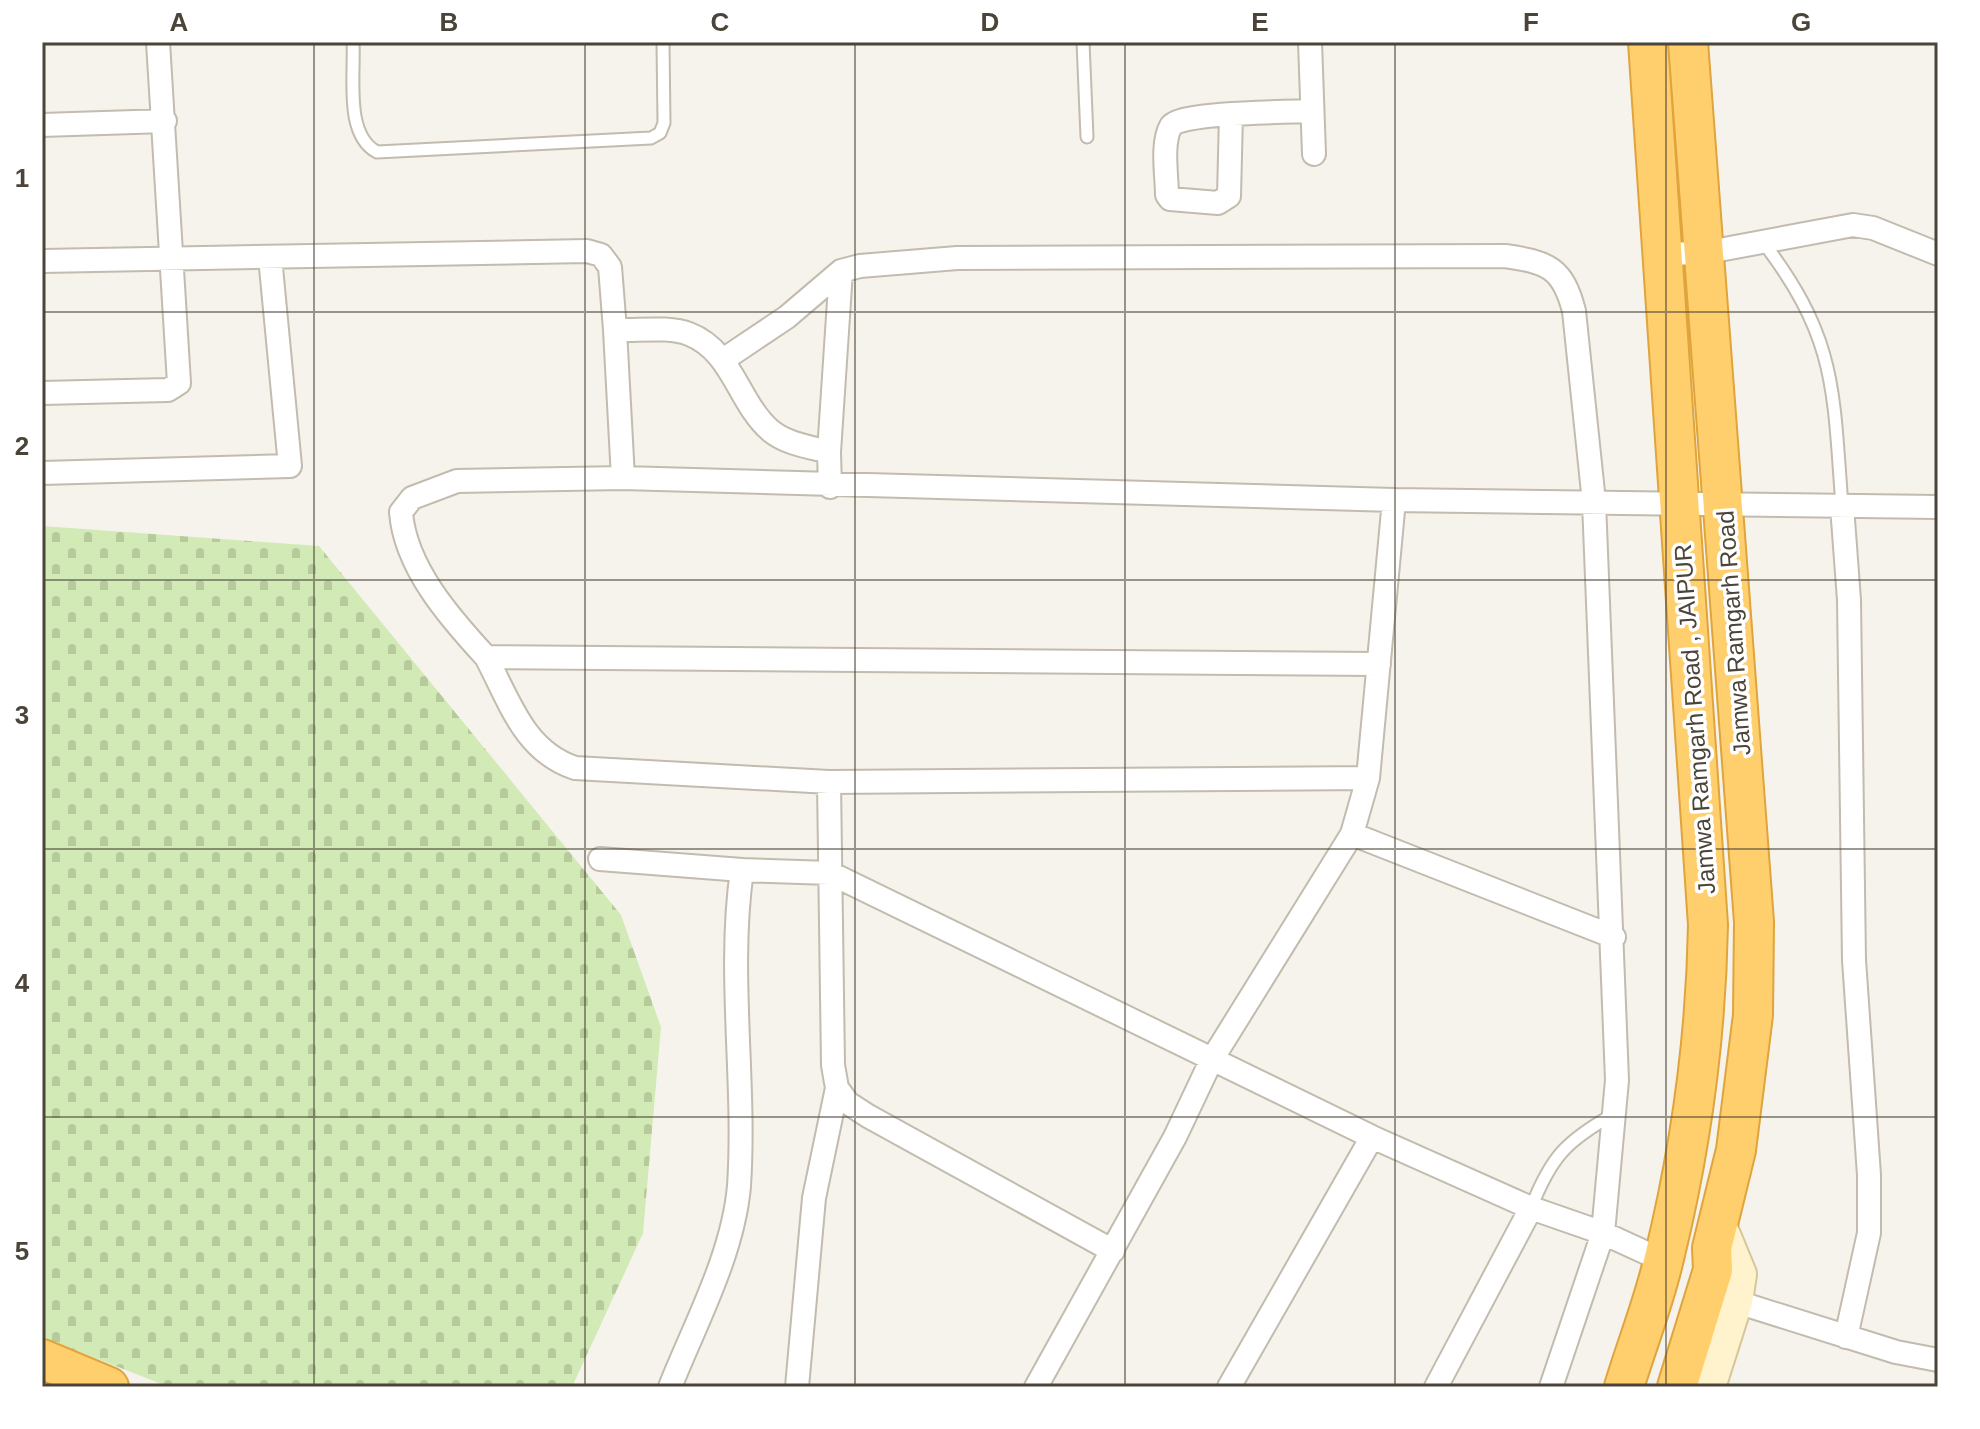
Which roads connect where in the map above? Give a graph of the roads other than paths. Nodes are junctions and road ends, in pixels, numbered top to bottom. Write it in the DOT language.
graph roads {
  1 [pos="158,42"];
  2 [pos="353,42"];
  3 [pos="663,42"];
  4 [pos="1083,42"];
  5 [pos="1310,42"];
  6 [pos="1648,42"];
  7 [pos="1688,42"];
  8 [pos="1312,111"];
  9 [pos="1231,115"];
  10 [pos="165,121"];
  11 [pos="42,125"];
  12 [pos="1087,137"];
  13 [pos="1314,154"];
  14 [pos="1762,242"];
  15 [pos="1703,253"];
  16 [pos="1663,254"];
  17 [pos="1938,254"];
  18 [pos="171,257"];
  19 [pos="270,257"];
  20 [pos="42,261"];
  21 [pos="841,271"];
  22 [pos="615,330"];
  23 [pos="723,360"];
  24 [pos="42,393"];
  25 [pos="829,452"];
  26 [pos="42,473"];
  27 [pos="623,478"];
  28 [pos="830,487"];
  29 [pos="1394,500"];
  30 [pos="1594,502"];
  31 [pos="1724,503"];
  32 [pos="1681,505"];
  33 [pos="1842,506"];
  34 [pos="1938,507"];
  35 [pos="486,657"];
  36 [pos="1379,664"];
  37 [pos="1368,778"];
  38 [pos="829,782"];
  39 [pos="1352,834"];
  40 [pos="1750,838"];
  41 [pos="1703,843"];
  42 [pos="600,859"];
  43 [pos="742,870"];
  44 [pos="830,873"];
  45 [pos="1614,937"];
  46 [pos="1211,1061"];
  47 [pos="837,1088"];
  48 [pos="1614,1114"];
  49 [pos="1372,1137"];
  50 [pos="1531,1208"];
  51 [pos="1603,1233"];
  52 [pos="1716,1236"];
  53 [pos="1113,1251"];
  54 [pos="1664,1261"];
  55 [pos="1737,1302"];
  56 [pos="1682,1334"];
  57 [pos="1846,1337"];
  58 [pos="42,1359"];
  59 [pos="1938,1360"];
  60 [pos="109,1387"];
  61 [pos="670,1387"];
  62 [pos="797,1387"];
  63 [pos="1036,1387"];
  64 [pos="1229,1387"];
  65 [pos="1436,1387"];
  66 [pos="1551,1387"];
  67 [pos="1624,1387"];
  68 [pos="1651,1387"];
  69 [pos="1677,1387"];
  70 [pos="1710,1387"];
  1 -- 10 [label="street"];
  2 -- 3 [label="lane"];
  4 -- 12 [label="lane"];
  5 -- 8 [label="street"];
  6 -- 16 [label="highway, Jamwa Ramgarh Road , JAIPUR"];
  7 -- 15 [label="highway, Jamwa Ramgarh Road"];
  8 -- 9 [label="street"];
  8 -- 13 [label="street"];
  9 -- 9 [label="street"];
  10 -- 11 [label="street"];
  10 -- 18 [label="street"];
  14 -- 15 [label="street"];
  14 -- 17 [label="street"];
  14 -- 33 [label="lane"];
  15 -- 16 [label="street"];
  15 -- 31 [label="highway, Jamwa Ramgarh Road"];
  16 -- 32 [label="highway, Jamwa Ramgarh Road , JAIPUR"];
  18 -- 19 [label="street"];
  18 -- 20 [label="street"];
  18 -- 24 [label="street"];
  19 -- 22 [label="street"];
  19 -- 26 [label="street"];
  21 -- 23 [label="street"];
  21 -- 25 [label="street"];
  21 -- 30 [label="street"];
  22 -- 23 [label="street"];
  22 -- 27 [label="street"];
  23 -- 25 [label="street"];
  25 -- 28 [label="street"];
  27 -- 28 [label="street"];
  27 -- 35 [label="street"];
  28 -- 29 [label="street"];
  29 -- 30 [label="street"];
  29 -- 36 [label="street"];
  30 -- 32 [label="street"];
  30 -- 45 [label="street"];
  31 -- 32 [label="street"];
  31 -- 33 [label="street"];
  31 -- 40 [label="highway, Jamwa Ramgarh Road"];
  32 -- 41 [label="highway, Jamwa Ramgarh Road , JAIPUR"];
  33 -- 34 [label="street"];
  33 -- 57 [label="street"];
  35 -- 36 [label="street"];
  35 -- 38 [label="street"];
  36 -- 37 [label="street"];
  37 -- 38 [label="street"];
  37 -- 39 [label="street"];
  38 -- 44 [label="street"];
  39 -- 45 [label="street"];
  39 -- 46 [label="street"];
  40 -- 41 [label="highway"];
  40 -- 52 [label="highway, Jamwa Ramgarh Road"];
  41 -- 54 [label="highway, Jamwa Ramgarh Road , JAIPUR"];
  42 -- 43 [label="street"];
  43 -- 44 [label="street"];
  43 -- 61 [label="street"];
  44 -- 46 [label="street"];
  44 -- 47 [label="street"];
  45 -- 48 [label="street"];
  46 -- 49 [label="street"];
  46 -- 53 [label="street"];
  47 -- 53 [label="street"];
  47 -- 62 [label="street"];
  48 -- 50 [label="lane"];
  48 -- 51 [label="street"];
  49 -- 50 [label="street"];
  49 -- 64 [label="street"];
  50 -- 51 [label="street"];
  50 -- 65 [label="street"];
  51 -- 54 [label="street"];
  51 -- 66 [label="street"];
  52 -- 55 [label="main road"];
  52 -- 56 [label="highway"];
  53 -- 63 [label="street"];
  54 -- 67 [label="highway, Jamwa Ramgarh Road , JAIPUR"];
  55 -- 57 [label="street"];
  55 -- 70 [label="main road"];
  56 -- 68 [label="highway"];
  56 -- 69 [label="highway"];
  57 -- 59 [label="street"];
  58 -- 60 [label="highway"];
}
